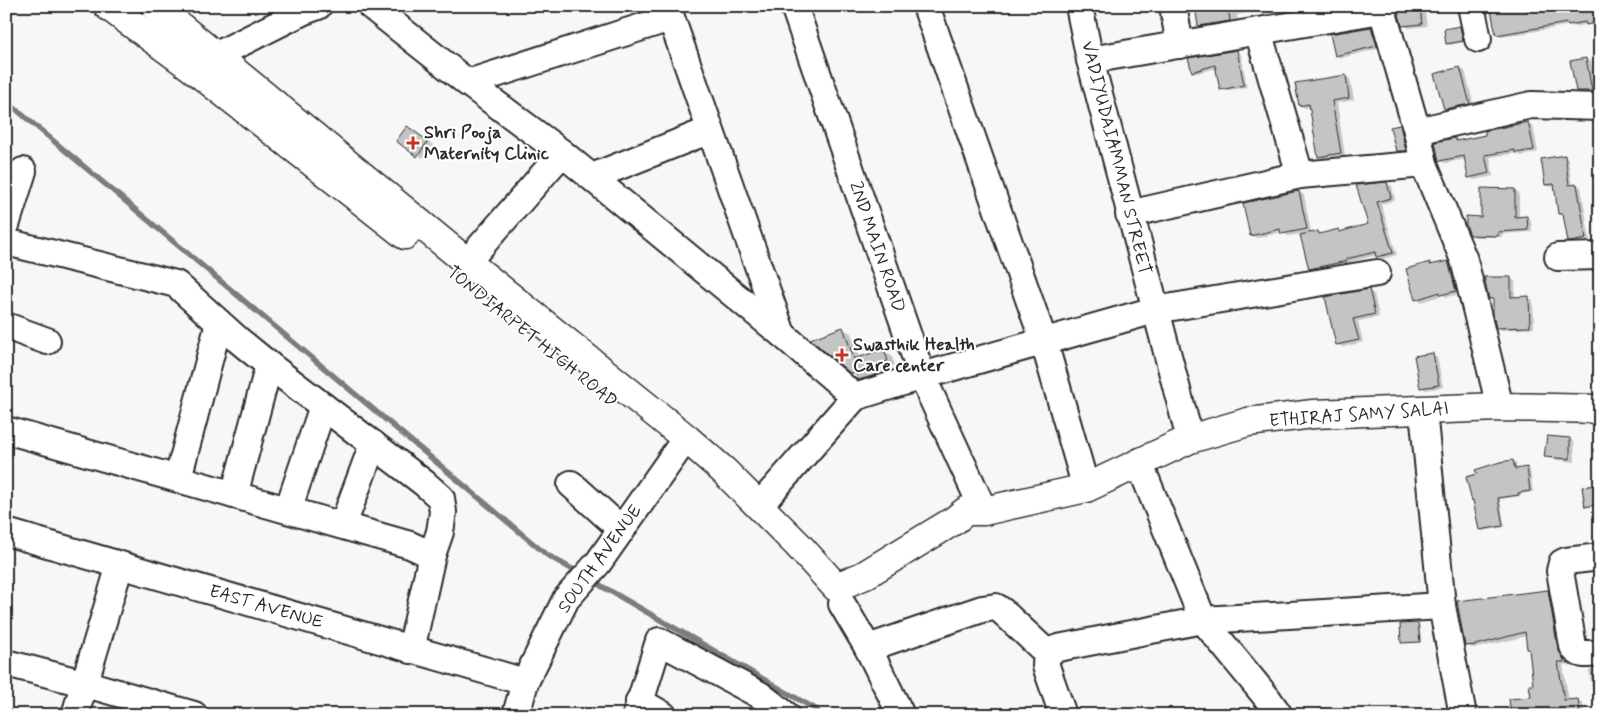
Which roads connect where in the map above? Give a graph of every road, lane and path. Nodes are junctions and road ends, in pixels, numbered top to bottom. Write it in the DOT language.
graph roads {
  1 [pos="155,6"];
  2 [pos="371,6"];
  3 [pos="794,6"];
  4 [pos="926,6"];
  5 [pos="1079,6"];
  6 [pos="1172,6"];
  7 [pos="1471,6"];
  8 [pos="308,8"];
  9 [pos="1381,8"];
  10 [pos="122,11"];
  11 [pos="668,12"];
  12 [pos="1258,31"];
  13 [pos="1478,39"];
  14 [pos="1180,45"];
  15 [pos="216,56"];
  16 [pos="1090,60"];
  17 [pos="192,67"];
  18 [pos="468,83"];
  19 [pos="1600,107"];
  20 [pos="710,130"];
  21 [pos="1417,131"];
  22 [pos="562,153"];
  23 [pos="1424,164"];
  24 [pos="23,171"];
  25 [pos="1300,175"];
  26 [pos="592,178"];
  27 [pos="1129,214"];
  28 [pos="6,225"];
  29 [pos="6,242"];
  30 [pos="1600,256"];
  31 [pos="1558,257"];
  32 [pos="467,262"];
  33 [pos="1377,273"];
  34 [pos="1155,310"];
  35 [pos="219,323"];
  36 [pos="6,326"];
  37 [pos="783,335"];
  38 [pos="47,341"];
  39 [pos="1044,342"];
  40 [pos="268,365"];
  41 [pos="922,376"];
  42 [pos="855,397"];
  43 [pos="323,406"];
  44 [pos="1500,407"];
  45 [pos="1600,409"];
  46 [pos="1423,410"];
  47 [pos="6,430"];
  48 [pos="1190,439"];
  49 [pos="373,444"];
  50 [pos="681,446"];
  51 [pos="1140,462"];
  52 [pos="178,478"];
  53 [pos="571,484"];
  54 [pos="1086,488"];
  55 [pos="234,495"];
  56 [pos="759,506"];
  57 [pos="288,510"];
  58 [pos="984,512"];
  59 [pos="343,525"];
  60 [pos="622,530"];
  61 [pos="6,532"];
  62 [pos="432,555"];
  63 [pos="1600,558"];
  64 [pos="120,565"];
  65 [pos="839,596"];
  66 [pos="1442,606"];
  67 [pos="1203,620"];
  68 [pos="868,648"];
  69 [pos="411,650"];
  70 [pos="1600,653"];
  71 [pos="1048,654"];
  72 [pos="6,663"];
  73 [pos="525,682"];
  74 [pos="83,683"];
  75 [pos="142,707"];
  76 [pos="638,708"];
  77 [pos="75,715"];
  78 [pos="194,715"];
  79 [pos="516,715"];
  80 [pos="663,715"];
  81 [pos="786,715"];
  82 [pos="900,715"];
  83 [pos="1063,715"];
  84 [pos="1279,715"];
  85 [pos="1463,715"];
  1 -- 15 [label="main road, TONDIARPET HIGH ROAD"];
  2 -- 18 [label="street"];
  3 -- 41 [label="street, 2ND MAIN ROAD"];
  4 -- 39 [label="street"];
  5 -- 16 [label="street, VADIYUDAIAMMAN STREET"];
  6 -- 14 [label="street"];
  7 -- 13 [label="street"];
  8 -- 15 [label="street"];
  9 -- 12 [label="street"];
  9 -- 21 [label="street"];
  10 -- 17 [label="main road, TONDIARPET HIGH ROAD"];
  11 -- 18 [label="street"];
  11 -- 20 [label="street"];
  12 -- 14 [label="street"];
  12 -- 25 [label="street"];
  14 -- 16 [label="street"];
  15 -- 17 [label="street"];
  15 -- 32 [label="main road, TONDIARPET HIGH ROAD"];
  16 -- 27 [label="street, VADIYUDAIAMMAN STREET"];
  17 -- 50 [label="main road, TONDIARPET HIGH ROAD"];
  18 -- 22 [label="street"];
  19 -- 21 [label="street"];
  20 -- 26 [label="street"];
  20 -- 37 [label="street"];
  21 -- 23 [label="street"];
  22 -- 26 [label="street"];
  22 -- 32 [label="street"];
  23 -- 25 [label="street"];
  23 -- 44 [label="street"];
  24 -- 28 [label="street"];
  25 -- 27 [label="street"];
  26 -- 37 [label="street"];
  27 -- 34 [label="street, VADIYUDAIAMMAN STREET"];
  29 -- 35 [label="street"];
  30 -- 31 [label="street"];
  32 -- 50 [label="main road, TONDIARPET HIGH ROAD"];
  33 -- 34 [label="street"];
  34 -- 39 [label="street"];
  34 -- 48 [label="street, VADIYUDAIAMMAN STREET"];
  35 -- 40 [label="street"];
  35 -- 52 [label="street"];
  36 -- 38 [label="street"];
  37 -- 42 [label="street"];
  39 -- 41 [label="street"];
  39 -- 54 [label="street"];
  40 -- 43 [label="street"];
  40 -- 55 [label="street"];
  41 -- 42 [label="street"];
  41 -- 58 [label="street, 2ND MAIN ROAD"];
  42 -- 56 [label="street"];
  43 -- 49 [label="street"];
  43 -- 57 [label="street"];
  44 -- 45 [label="main road, ETHIRAJ SAMY SALAI"];
  44 -- 46 [label="main road, ETHIRAJ SAMY SALAI"];
  46 -- 48 [label="main road, ETHIRAJ SAMY SALAI"];
  46 -- 66 [label="street"];
  47 -- 52 [label="street"];
  48 -- 51 [label="main road, ETHIRAJ SAMY SALAI"];
  49 -- 59 [label="street"];
  49 -- 62 [label="street"];
  50 -- 56 [label="main road, TONDIARPET HIGH ROAD"];
  50 -- 60 [label="street, SOUTH AVENUE"];
  50 -- 65 [label="main road, TONDIARPET HIGH ROAD"];
  51 -- 54 [label="main road, ETHIRAJ SAMY SALAI"];
  51 -- 67 [label="street"];
  52 -- 55 [label="street"];
  53 -- 60 [label="street"];
  54 -- 58 [label="main road, ETHIRAJ SAMY SALAI"];
  55 -- 57 [label="street"];
  56 -- 65 [label="main road, TONDIARPET HIGH ROAD"];
  57 -- 59 [label="street"];
  58 -- 65 [label="main road, ETHIRAJ SAMY SALAI"];
  59 -- 62 [label="street"];
  60 -- 73 [label="street, SOUTH AVENUE"];
  61 -- 64 [label="street, EAST AVENUE"];
  62 -- 69 [label="street"];
  63 -- 70 [label="street"];
  64 -- 69 [label="street, EAST AVENUE"];
  64 -- 74 [label="street"];
  65 -- 68 [label="street, TONDIARPET HIGH ROAD"];
  66 -- 67 [label="street"];
  66 -- 85 [label="street"];
  67 -- 71 [label="street"];
  67 -- 84 [label="street"];
  68 -- 71 [label="street"];
  68 -- 82 [label="street, TONDIARPET HIGH ROAD"];
  69 -- 73 [label="street, EAST AVENUE"];
  71 -- 83 [label="street"];
  72 -- 74 [label="street"];
  73 -- 79 [label="street, SOUTH AVENUE"];
  74 -- 75 [label="street"];
  74 -- 77 [label="street"];
  75 -- 78 [label="street"];
  76 -- 80 [label="street"];
  76 -- 81 [label="street"];
}
